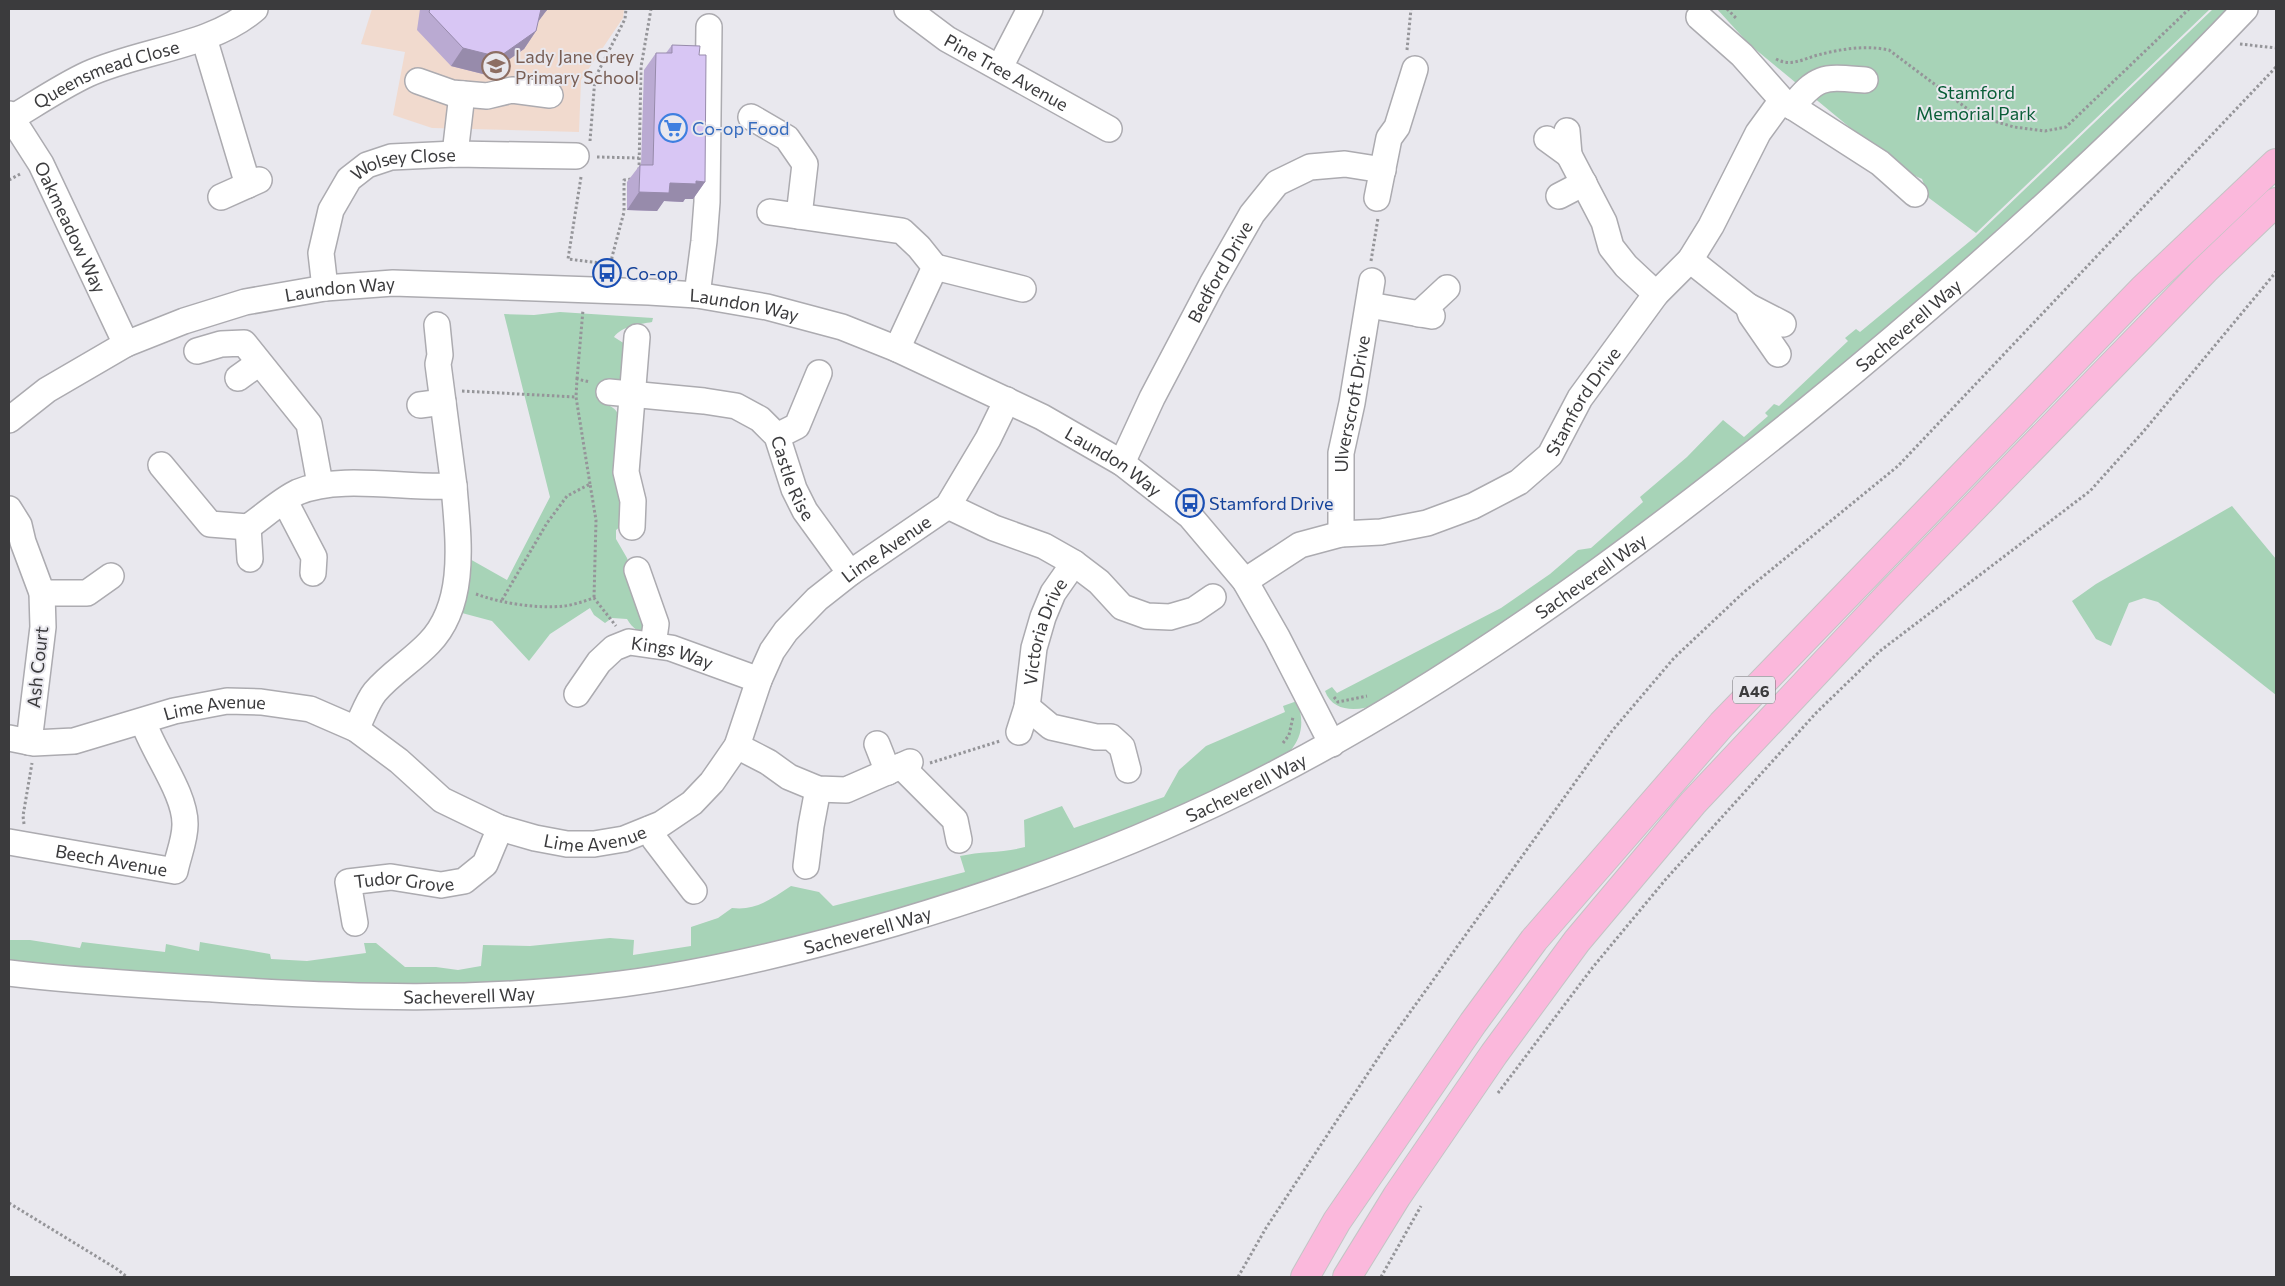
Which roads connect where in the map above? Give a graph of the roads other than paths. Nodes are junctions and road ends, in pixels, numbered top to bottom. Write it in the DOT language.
graph roads {
  1 [pos="255,9"];
  2 [pos="907,9"];
  3 [pos="1030,9"];
  4 [pos="2238,16"];
  5 [pos="1700,17"];
  6 [pos="709,27"];
  7 [pos="204,38"];
  8 [pos="1000,67"];
  9 [pos="1415,69"];
  10 [pos="1865,80"];
  11 [pos="418,82"];
  12 [pos="462,94"];
  13 [pos="550,96"];
  14 [pos="1788,104"];
  15 [pos="10,116"];
  16 [pos="751,117"];
  17 [pos="1109,129"];
  18 [pos="1557,135"];
  19 [pos="455,154"];
  20 [pos="583,156"];
  21 [pos="2276,163"];
  22 [pos="1383,170"];
  23 [pos="1584,183"];
  24 [pos="1916,194"];
  25 [pos="1559,196"];
  26 [pos="221,198"];
  27 [pos="1378,198"];
  28 [pos="2276,202"];
  29 [pos="770,212"];
  30 [pos="799,216"];
  31 [pos="1690,260"];
  32 [pos="934,267"];
  33 [pos="326,288"];
  34 [pos="1447,288"];
  35 [pos="1023,289"];
  36 [pos="1656,294"];
  37 [pos="697,295"];
  38 [pos="1748,306"];
  39 [pos="437,324"];
  40 [pos="1782,324"];
  41 [pos="637,337"];
  42 [pos="126,344"];
  43 [pos="897,349"];
  44 [pos="197,351"];
  45 [pos="1778,354"];
  46 [pos="259,363"];
  47 [pos="819,373"];
  48 [pos="238,378"];
  49 [pos="620,393"];
  50 [pos="1007,400"];
  51 [pos="9,420"];
  52 [pos="777,436"];
  53 [pos="1122,462"];
  54 [pos="161,465"];
  55 [pos="320,484"];
  56 [pos="454,486"];
  57 [pos="283,502"];
  58 [pos="948,506"];
  59 [pos="9,509"];
  60 [pos="632,527"];
  61 [pos="248,528"];
  62 [pos="1341,534"];
  63 [pos="19,549"];
  64 [pos="250,559"];
  65 [pos="1074,563"];
  66 [pos="637,570"];
  67 [pos="314,573"];
  68 [pos="850,573"];
  69 [pos="111,576"];
  70 [pos="1245,581"];
  71 [pos="52,592"];
  72 [pos="1203,612"];
  73 [pos="641,644"];
  74 [pos="759,680"];
  75 [pos="577,694"];
  76 [pos="1038,710"];
  77 [pos="143,721"];
  78 [pos="356,729"];
  79 [pos="1019,732"];
  80 [pos="24,741"];
  81 [pos="877,744"];
  82 [pos="1332,744"];
  83 [pos="737,746"];
  84 [pos="900,766"];
  85 [pos="1128,770"];
  86 [pos="818,789"];
  87 [pos="500,828"];
  88 [pos="650,830"];
  89 [pos="959,840"];
  90 [pos="17,844"];
  91 [pos="806,866"];
  92 [pos="694,891"];
  93 [pos="355,923"];
  94 [pos="9,973"];
  95 [pos="1305,1277"];
  96 [pos="1347,1277"];
  1 -- 7 [label="street, Queensmead Close"];
  2 -- 8 [label="street, Pine Tree Avenue"];
  3 -- 8 [label="street"];
  4 -- 82 [label="street, Sacheverell Way"];
  5 -- 14 [label="street"];
  6 -- 37 [label="street"];
  7 -- 15 [label="street, Queensmead Close"];
  7 -- 26 [label="street, Queensmead Close"];
  8 -- 17 [label="street, Pine Tree Avenue"];
  9 -- 22 [label="street"];
  10 -- 14 [label="street, Stamford Drive"];
  11 -- 12 [label="street"];
  12 -- 13 [label="street"];
  12 -- 19 [label="street"];
  14 -- 24 [label="street"];
  14 -- 31 [label="street, Stamford Drive"];
  15 -- 42 [label="street, Oakmeadow Way"];
  16 -- 30 [label="street"];
  18 -- 23 [label="street"];
  19 -- 20 [label="street, Wolsey Close"];
  19 -- 33 [label="street, Wolsey Close"];
  21 -- 95 [label="highway, A46"];
  22 -- 27 [label="street"];
  22 -- 53 [label="street, Bedford Drive"];
  23 -- 25 [label="street"];
  23 -- 36 [label="street"];
  28 -- 96 [label="highway, A46"];
  29 -- 30 [label="street"];
  30 -- 32 [label="street"];
  31 -- 36 [label="street, Stamford Drive"];
  31 -- 38 [label="street"];
  32 -- 35 [label="street"];
  32 -- 43 [label="street"];
  33 -- 37 [label="street, Laundon Way"];
  33 -- 42 [label="street, Laundon Way"];
  34 -- 62 [label="street, Ulverscroft Drive"];
  36 -- 62 [label="street, Stamford Drive"];
  37 -- 43 [label="street, Laundon Way"];
  38 -- 40 [label="street"];
  38 -- 45 [label="street"];
  39 -- 56 [label="street"];
  41 -- 49 [label="street"];
  42 -- 51 [label="street, Laundon Way"];
  43 -- 50 [label="street, Laundon Way"];
  44 -- 46 [label="street"];
  46 -- 48 [label="street"];
  46 -- 55 [label="street"];
  47 -- 52 [label="street"];
  49 -- 52 [label="street, Castle Rise"];
  49 -- 60 [label="street"];
  50 -- 53 [label="street, Laundon Way"];
  50 -- 58 [label="street, Lime Avenue"];
  52 -- 68 [label="street, Castle Rise"];
  53 -- 70 [label="street, Laundon Way"];
  54 -- 61 [label="street"];
  55 -- 56 [label="street"];
  55 -- 57 [label="street"];
  56 -- 78 [label="street"];
  57 -- 61 [label="street"];
  57 -- 67 [label="street"];
  58 -- 65 [label="street, Victoria Drive"];
  58 -- 68 [label="street, Lime Avenue"];
  59 -- 63 [label="street, Ash Court"];
  61 -- 64 [label="street"];
  62 -- 70 [label="street, Stamford Drive"];
  63 -- 71 [label="street, Ash Court"];
  65 -- 72 [label="street, Victoria Drive"];
  65 -- 76 [label="street, Victoria Drive"];
  66 -- 73 [label="street"];
  68 -- 74 [label="street, Lime Avenue"];
  69 -- 71 [label="street"];
  70 -- 82 [label="street, Laundon Way"];
  71 -- 80 [label="street, Ash Court"];
  73 -- 74 [label="street, Kings Way"];
  73 -- 75 [label="street, Kings Way"];
  74 -- 83 [label="street, Lime Avenue"];
  76 -- 79 [label="street, Victoria Drive"];
  76 -- 85 [label="street"];
  77 -- 78 [label="street, Lime Avenue"];
  77 -- 80 [label="street, Lime Avenue"];
  77 -- 90 [label="street, Beech Avenue"];
  78 -- 87 [label="street, Lime Avenue"];
  81 -- 84 [label="street"];
  82 -- 94 [label="street, Sacheverell Way"];
  83 -- 86 [label="street"];
  83 -- 88 [label="street, Lime Avenue"];
  84 -- 86 [label="street"];
  84 -- 89 [label="street"];
  86 -- 91 [label="street"];
  87 -- 88 [label="street, Lime Avenue"];
  87 -- 93 [label="street, Tudor Grove"];
  88 -- 92 [label="street"];
}
